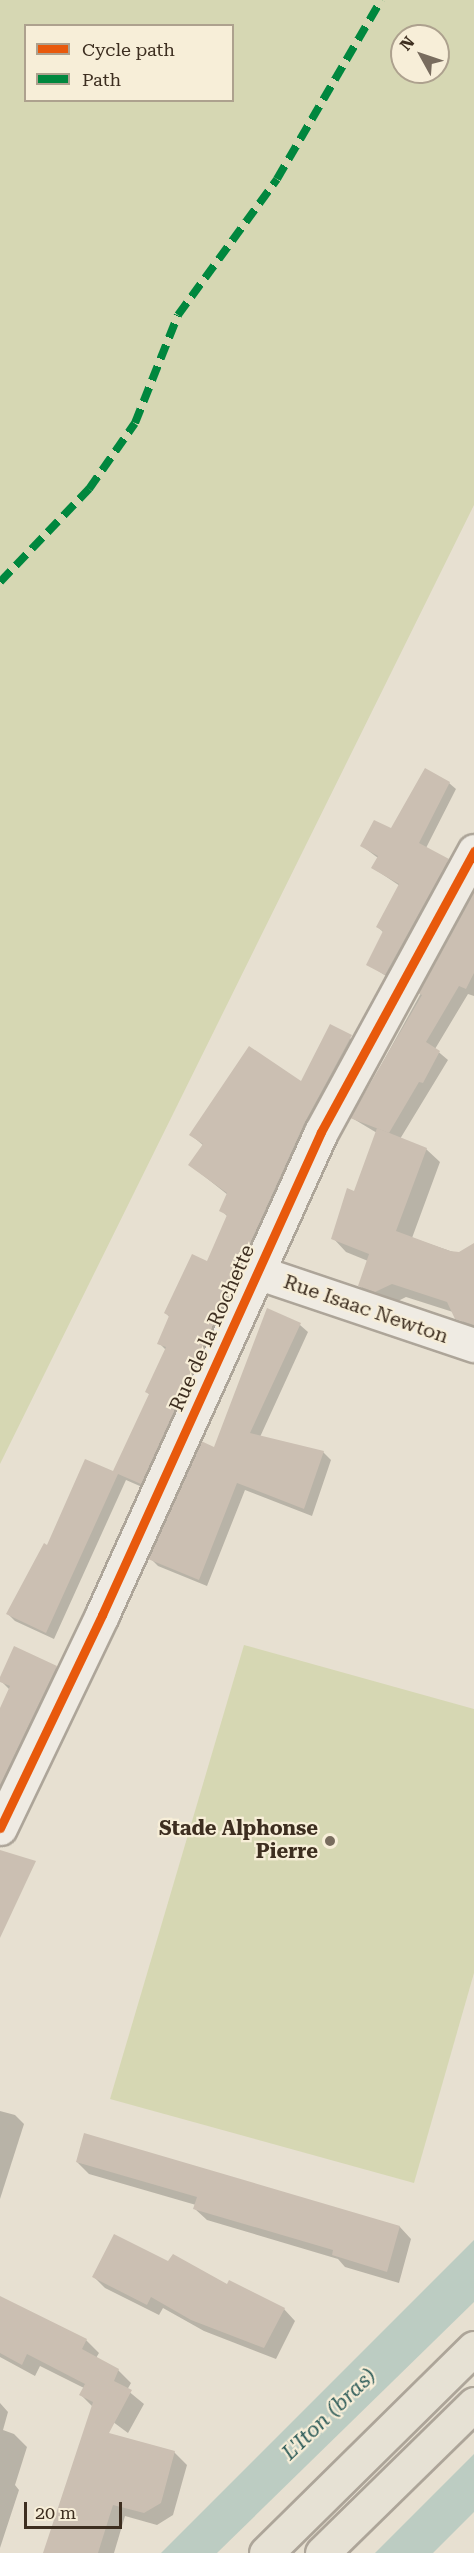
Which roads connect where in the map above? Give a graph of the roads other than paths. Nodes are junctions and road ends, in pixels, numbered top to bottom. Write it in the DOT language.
graph roads {
  1 [pos="474,851"];
  2 [pos="257,1272"];
  3 [pos="474,1345"];
  4 [pos="0,1828"];
  5 [pos="474,2348"];
  6 [pos="474,2404"];
  7 [pos="266,2553"];
  8 [pos="322,2553"];
  1 -- 2 [label="street, Rue de la Rochette"];
  2 -- 3 [label="street, Rue Isaac Newton"];
  2 -- 4 [label="street, Rue de la Rochette"];
  5 -- 7 [label="main road"];
  6 -- 8 [label="main road"];
}
